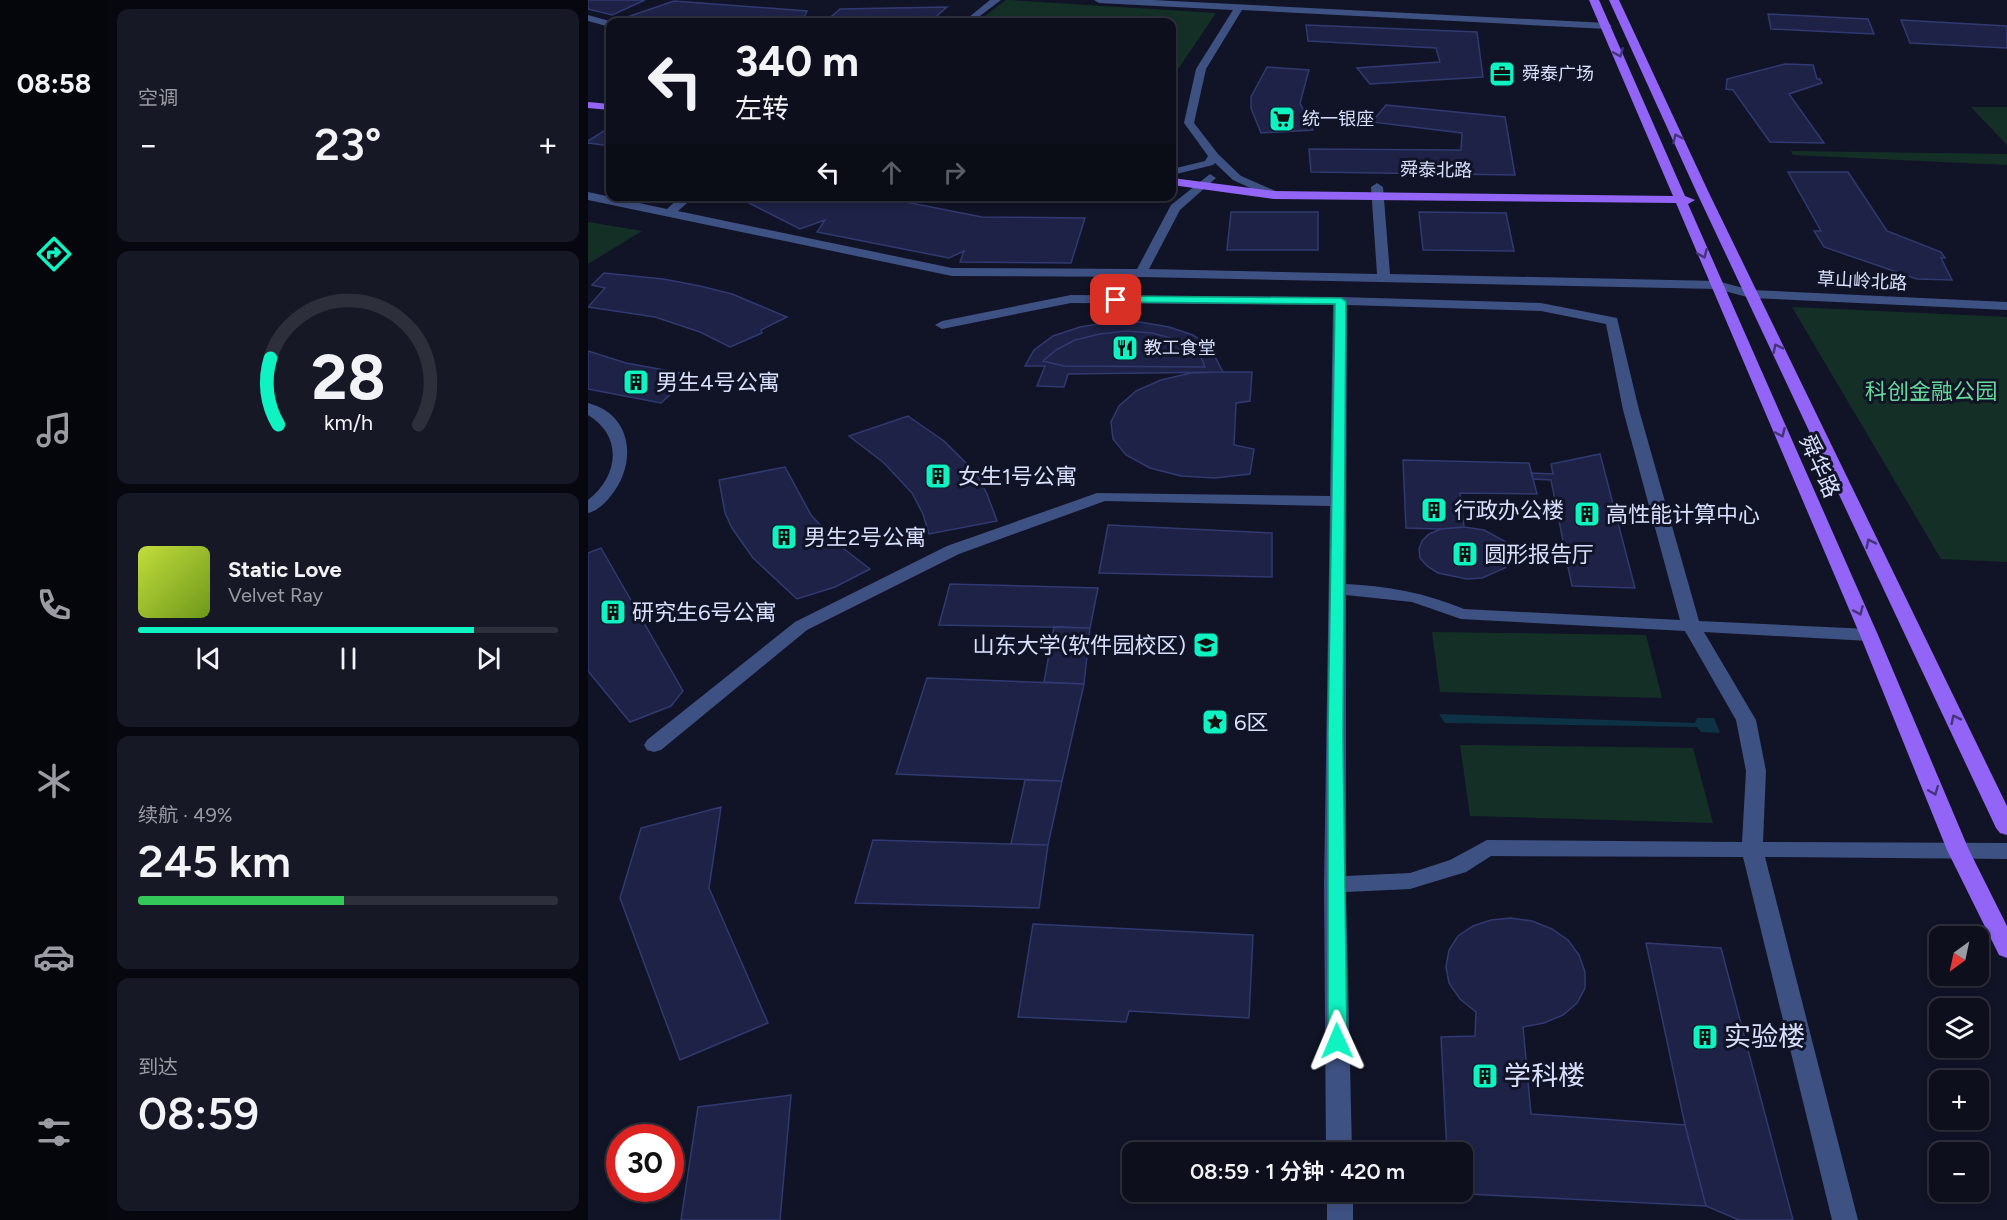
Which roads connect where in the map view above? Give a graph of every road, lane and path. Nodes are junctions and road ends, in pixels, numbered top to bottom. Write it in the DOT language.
graph roads {
  1 [pos="995,0"];
  2 [pos="1099,0"];
  3 [pos="1308,0"];
  4 [pos="1594,0"];
  5 [pos="1614,0"];
  6 [pos="1239,7"];
  7 [pos="1305,10"];
  8 [pos="588,18"];
  9 [pos="972,18"];
  10 [pos="606,23"];
  11 [pos="1607,26"];
  12 [pos="588,97"];
  13 [pos="606,99"];
  14 [pos="588,105"];
  15 [pos="606,107"];
  16 [pos="1214,156"];
  17 [pos="1176,174"];
  18 [pos="1176,176"];
  19 [pos="1205,182"];
  20 [pos="1245,182"];
  21 [pos="1377,192"];
  22 [pos="1274,195"];
  23 [pos="1679,195"];
  24 [pos="588,196"];
  25 [pos="1704,196"];
  26 [pos="606,200"];
  27 [pos="612,201"];
  28 [pos="682,201"];
  29 [pos="669,213"];
  30 [pos="1141,273"];
  31 [pos="1384,279"];
  32 [pos="1717,285"];
  33 [pos="1751,294"];
  34 [pos="1341,301"];
  35 [pos="2007,306"];
  36 [pos="942,325"];
  37 [pos="588,408"];
  38 [pos="1339,501"];
  39 [pos="588,508"];
  40 [pos="1338,589"];
  41 [pos="1690,626"];
  42 [pos="1869,635"];
  43 [pos="654,745"];
  44 [pos="2007,828"];
  45 [pos="1752,849"];
  46 [pos="1958,850"];
  47 [pos="2007,851"];
  48 [pos="1335,885"];
  49 [pos="2007,949"];
  50 [pos="1339,1142"];
  51 [pos="1340,1202"];
  52 [pos="1340,1220"];
  53 [pos="1845,1220"];
  1 -- 9 [label="street"];
  2 -- 6 [label="street"];
  3 -- 7 [label="street"];
  4 -- 11 [label="main road, 舜华路"];
  25 -- 5 [label="main road, 舜华路, one-way"];
  6 -- 7 [label="street"];
  6 -- 16 [label="street"];
  7 -- 11 [label="street"];
  8 -- 10 [label="street"];
  11 -- 23 [label="main road, 舜华路, one-way"];
  12 -- 13 [label="main road"];
  14 -- 15 [label="main road"];
  16 -- 17 [label="street"];
  16 -- 20 [label="street"];
  18 -- 19 [label="main road"];
  19 -- 20 [label="main road, 舜泰北路"];
  19 -- 22 [label="main road"];
  19 -- 30 [label="street"];
  20 -- 21 [label="main road, 舜泰北路"];
  20 -- 22 [label="street"];
  21 -- 22 [label="main road"];
  21 -- 23 [label="main road"];
  21 -- 31 [label="street"];
  23 -- 25 [label="main road"];
  23 -- 32 [label="main road, 舜华路, one-way"];
  24 -- 26 [label="street, 草山岭北路"];
  25 -- 33 [label="main road, 舜华路"];
  27 -- 29 [label="street, 草山岭北路"];
  28 -- 29 [label="street"];
  29 -- 30 [label="street, 草山岭北路"];
  30 -- 31 [label="street, 草山岭北路"];
  31 -- 32 [label="street, 草山岭北路"];
  32 -- 33 [label="street, 草山岭北路"];
  32 -- 42 [label="main road, 舜华路, one-way"];
  33 -- 35 [label="street, 草山岭北路"];
  44 -- 33 [label="main road, 舜华路, one-way"];
  34 -- 36 [label="street"];
  34 -- 38 [label="street"];
  34 -- 41 [label="street"];
  37 -- 39 [label="street"];
  38 -- 40 [label="street"];
  38 -- 43 [label="street"];
  40 -- 41 [label="street"];
  40 -- 48 [label="street"];
  41 -- 42 [label="street"];
  41 -- 45 [label="street"];
  42 -- 46 [label="main road, 舜华路, one-way"];
  45 -- 46 [label="street"];
  45 -- 48 [label="street"];
  45 -- 53 [label="street"];
  46 -- 47 [label="street"];
  46 -- 49 [label="main road, 舜华路"];
  48 -- 50 [label="street"];
  51 -- 52 [label="street"];
}
